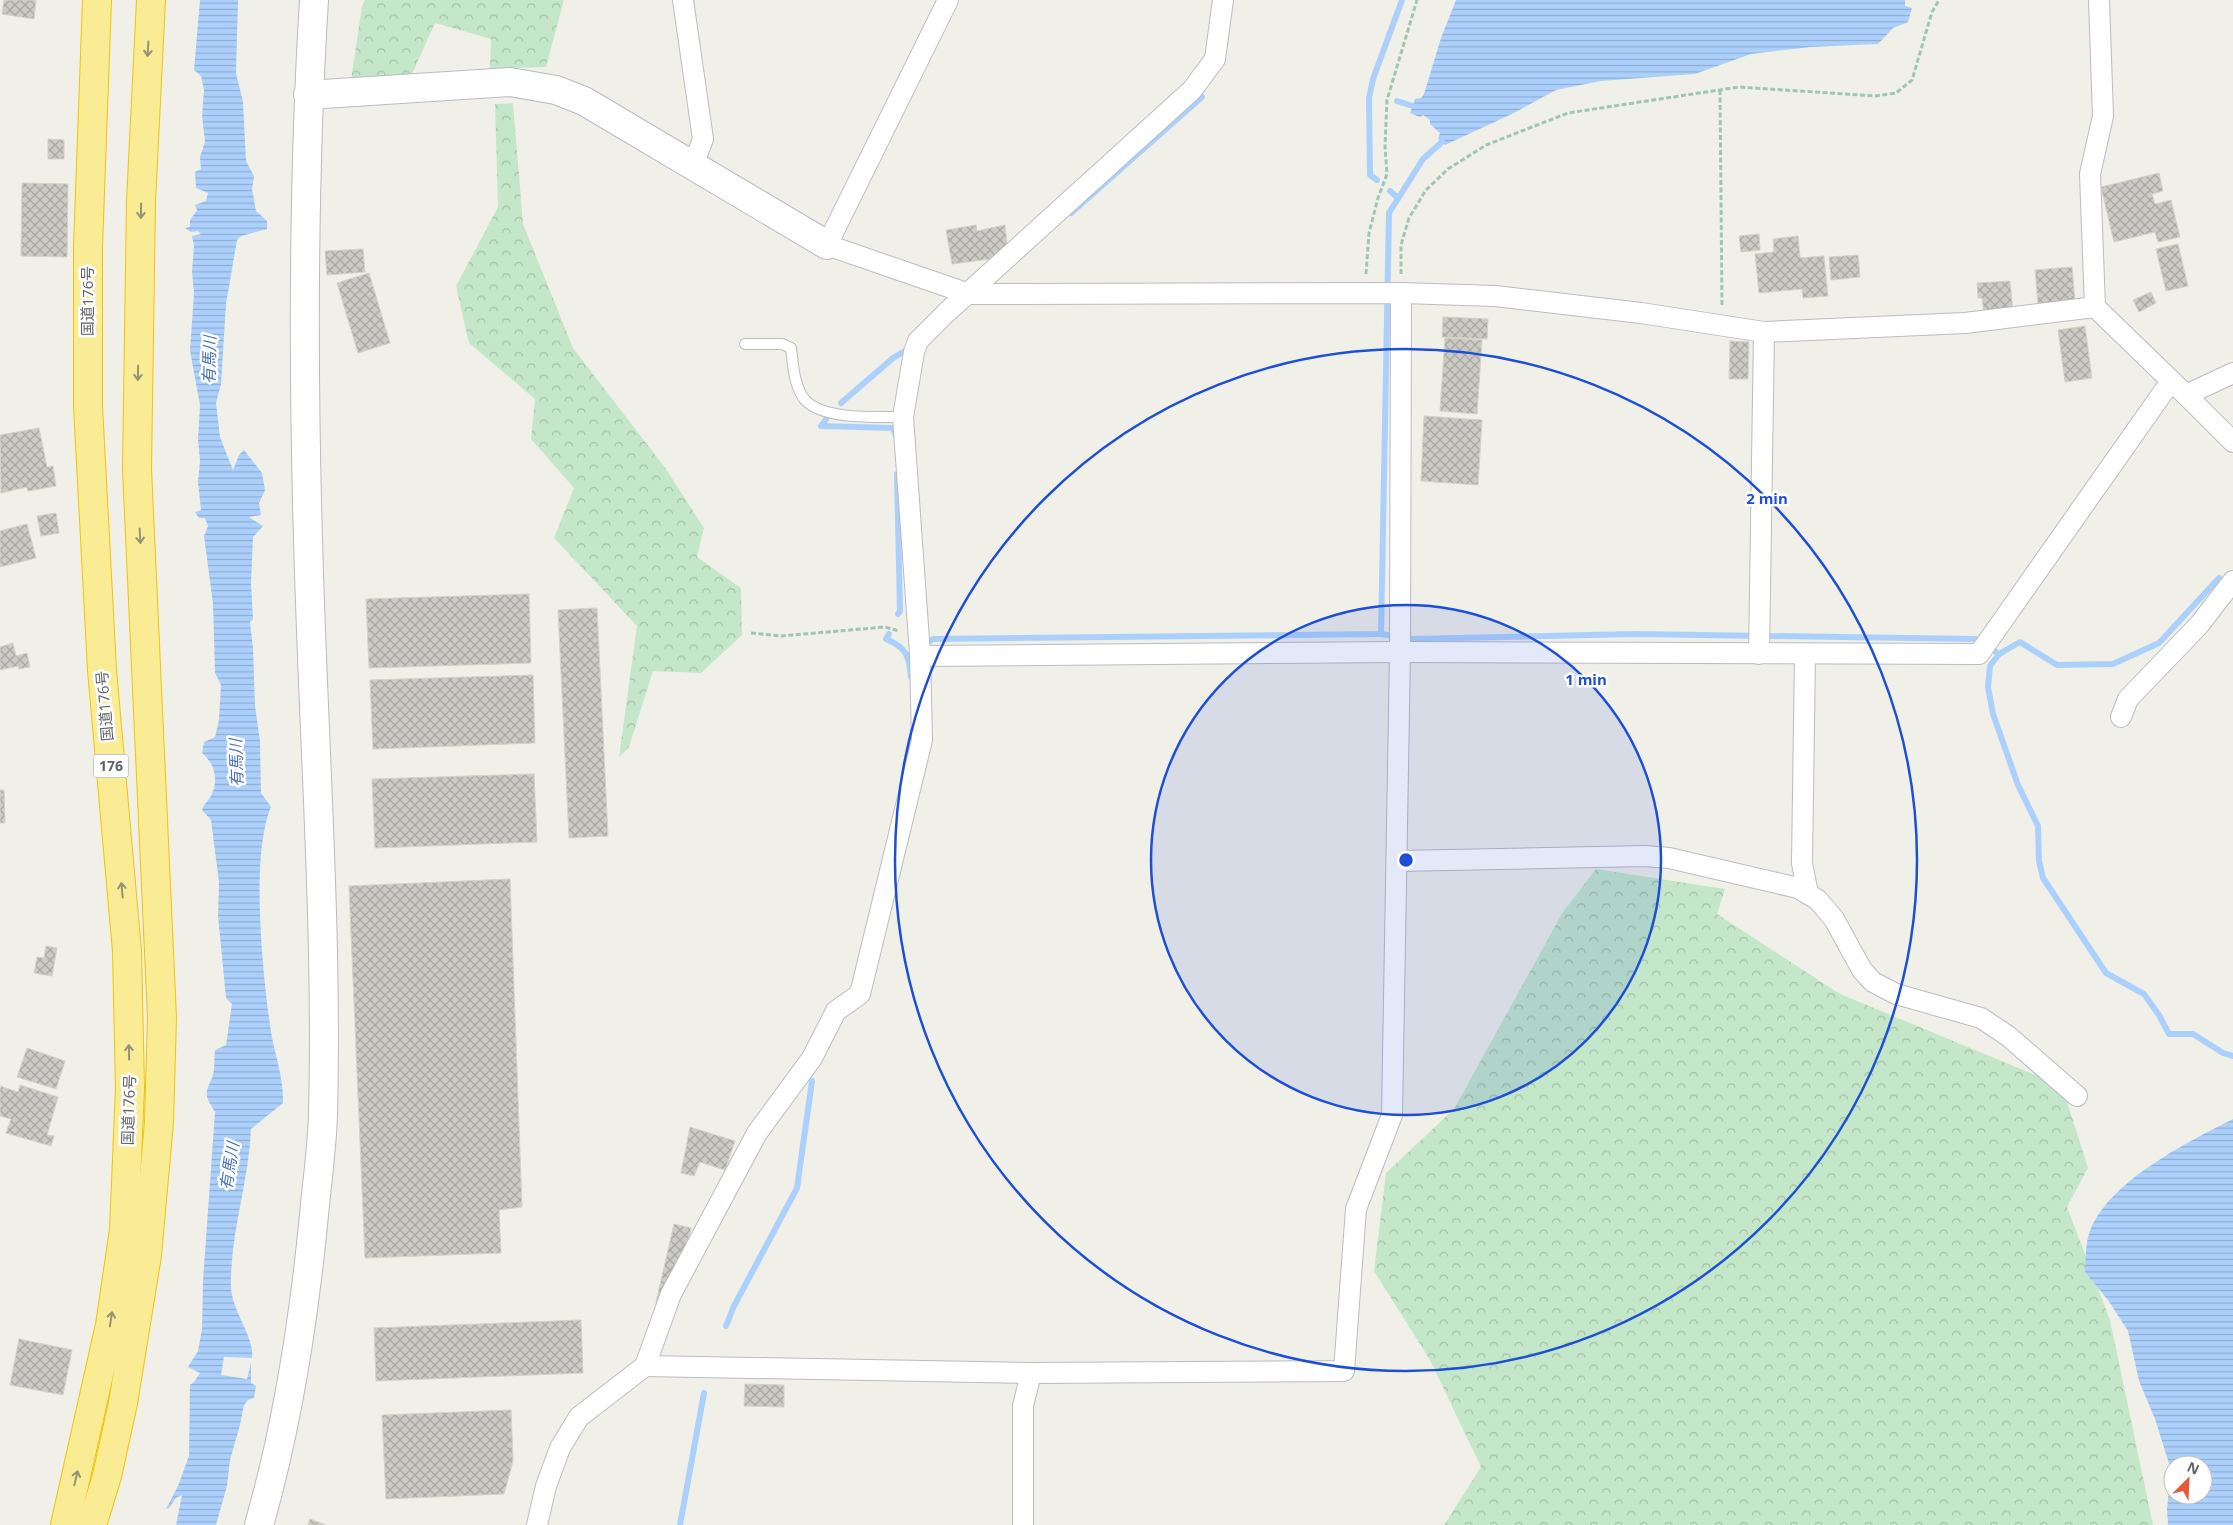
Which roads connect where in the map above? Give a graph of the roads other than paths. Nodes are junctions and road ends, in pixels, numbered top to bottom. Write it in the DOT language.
graph roads {
  1 [pos="97,0"];
  2 [pos="151,0"];
  3 [pos="314,0"];
  4 [pos="683,0"];
  5 [pos="948,0"];
  6 [pos="1223,0"];
  7 [pos="2099,0"];
  8 [pos="308,95"];
  9 [pos="692,166"];
  10 [pos="827,246"];
  11 [pos="1401,293"];
  12 [pos="969,294"];
  13 [pos="2095,307"];
  14 [pos="1764,332"];
  15 [pos="746,344"];
  16 [pos="2233,373"];
  17 [pos="2171,381"];
  18 [pos="2186,395"];
  19 [pos="903,418"];
  20 [pos="2233,442"];
  21 [pos="2233,581"];
  22 [pos="919,648"];
  23 [pos="1400,652"];
  24 [pos="1759,654"];
  25 [pos="1804,654"];
  26 [pos="2121,717"];
  27 [pos="1397,861"];
  28 [pos="1808,894"];
  29 [pos="2077,1096"];
  30 [pos="646,1366"];
  31 [pos="1031,1373"];
  32 [pos="65,1525"];
  33 [pos="92,1525"];
  34 [pos="259,1525"];
  35 [pos="537,1525"];
  36 [pos="1023,1525"];
  32 -- 1 [label="highway, 国道176号 / 176, one-way"];
  2 -- 33 [label="highway, 国道176号 / 176, one-way"];
  3 -- 8 [label="street"];
  4 -- 9 [label="street"];
  5 -- 10 [label="street"];
  6 -- 12 [label="street"];
  7 -- 13 [label="street"];
  8 -- 9 [label="street"];
  8 -- 34 [label="street"];
  9 -- 10 [label="street"];
  10 -- 12 [label="street"];
  11 -- 12 [label="street"];
  11 -- 14 [label="street"];
  11 -- 23 [label="street"];
  12 -- 19 [label="street"];
  13 -- 14 [label="street"];
  13 -- 17 [label="street"];
  14 -- 24 [label="street"];
  15 -- 19 [label="lane"];
  16 -- 18 [label="street"];
  17 -- 18 [label="street"];
  17 -- 25 [label="street"];
  18 -- 20 [label="street"];
  19 -- 22 [label="street"];
  21 -- 26 [label="street"];
  22 -- 23 [label="street"];
  22 -- 30 [label="street"];
  23 -- 24 [label="street"];
  23 -- 27 [label="street"];
  24 -- 25 [label="street"];
  25 -- 28 [label="street"];
  27 -- 28 [label="street"];
  27 -- 31 [label="street"];
  28 -- 29 [label="street"];
  30 -- 31 [label="street"];
  30 -- 35 [label="street"];
  31 -- 36 [label="street"];
}
